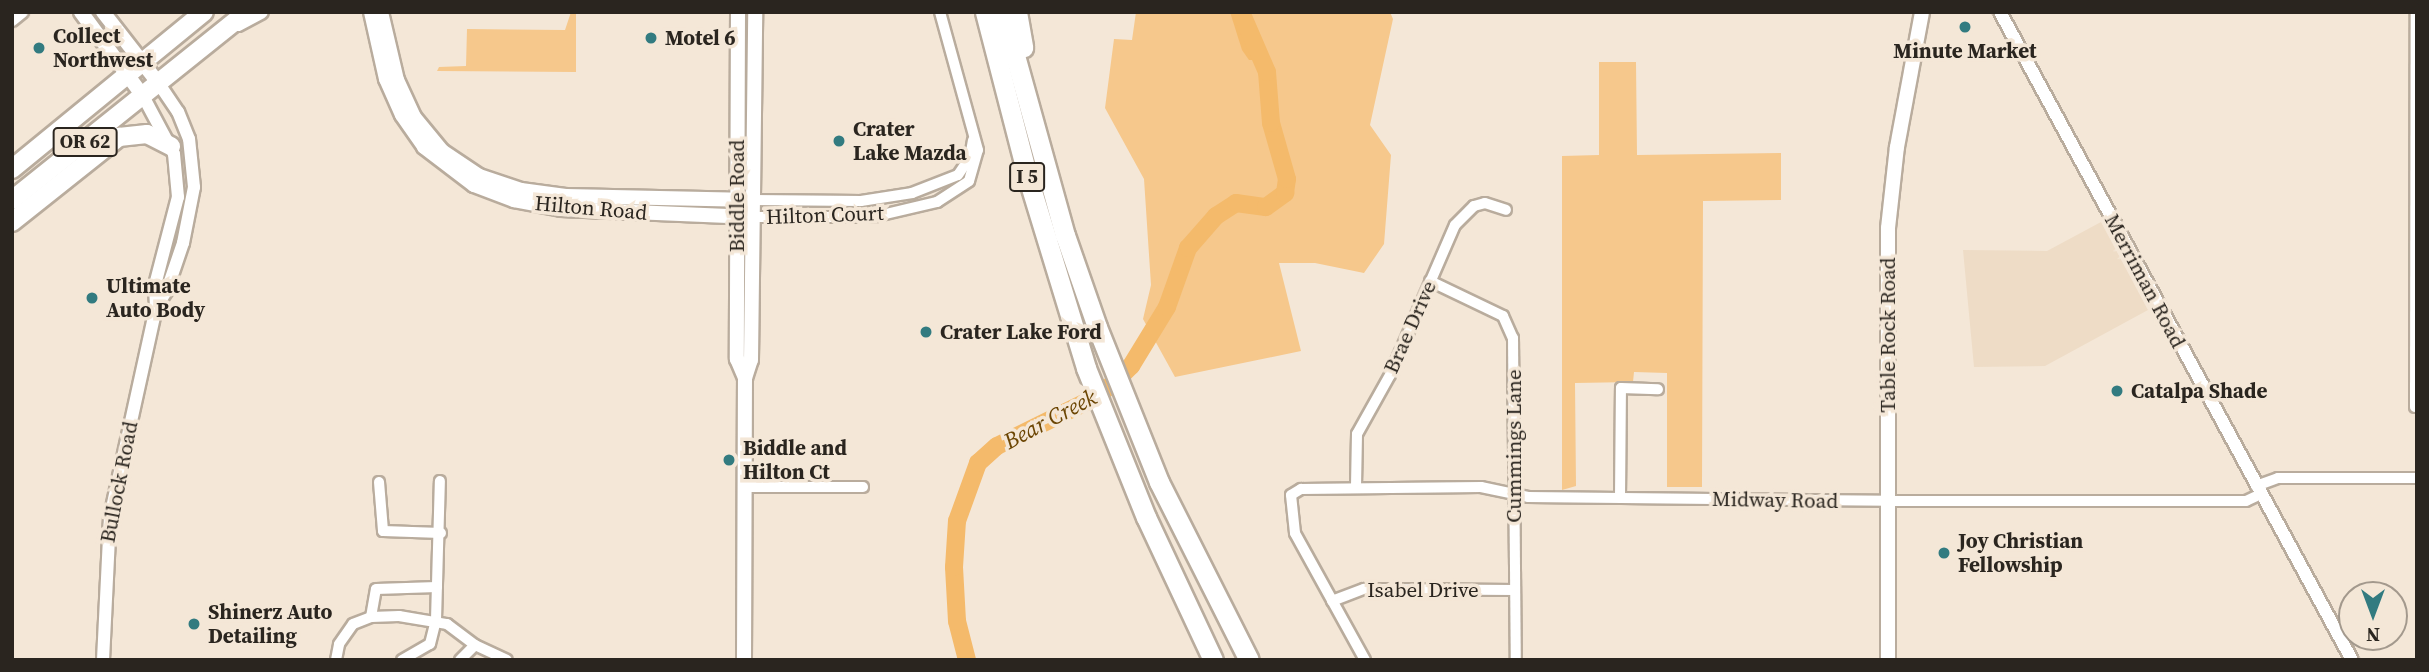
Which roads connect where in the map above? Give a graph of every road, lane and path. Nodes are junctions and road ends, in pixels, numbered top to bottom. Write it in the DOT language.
graph roads {
  1 [pos="22,12"];
  2 [pos="81,12"];
  3 [pos="103,12"];
  4 [pos="204,12"];
  5 [pos="247,12"];
  6 [pos="261,12"];
  7 [pos="370,12"];
  8 [pos="381,12"];
  9 [pos="737,12"];
  10 [pos="755,12"];
  11 [pos="940,12"];
  12 [pos="985,12"];
  13 [pos="1003,12"];
  14 [pos="1017,12"];
  15 [pos="1922,12"];
  16 [pos="2000,12"];
  17 [pos="2416,12"];
  18 [pos="12,20"];
  19 [pos="230,27"];
  20 [pos="142,62"];
  21 [pos="128,74"];
  22 [pos="159,84"];
  23 [pos="143,96"];
  24 [pos="1027,107"];
  25 [pos="973,137"];
  26 [pos="171,146"];
  27 [pos="2416,160"];
  28 [pos="12,169"];
  29 [pos="737,199"];
  30 [pos="12,200"];
  31 [pos="753,200"];
  32 [pos="1506,210"];
  33 [pos="737,216"];
  34 [pos="752,217"];
  35 [pos="12,222"];
  36 [pos="1430,281"];
  37 [pos="156,307"];
  38 [pos="745,378"];
  39 [pos="1658,388"];
  40 [pos="2415,407"];
  41 [pos="2417,478"];
  42 [pos="440,481"];
  43 [pos="379,482"];
  44 [pos="1356,486"];
  45 [pos="745,487"];
  46 [pos="863,487"];
  47 [pos="2258,490"];
  48 [pos="1515,495"];
  49 [pos="1620,498"];
  50 [pos="1888,501"];
  51 [pos="440,533"];
  52 [pos="438,587"];
  53 [pos="1515,590"];
  54 [pos="1332,601"];
  55 [pos="371,617"];
  56 [pos="436,620"];
  57 [pos="475,645"];
  58 [pos="103,660"];
  59 [pos="336,660"];
  60 [pos="402,660"];
  61 [pos="460,660"];
  62 [pos="507,660"];
  63 [pos="744,660"];
  64 [pos="1213,660"];
  65 [pos="1249,660"];
  66 [pos="1365,660"];
  67 [pos="1516,660"];
  68 [pos="1888,660"];
  69 [pos="2353,660"];
  1 -- 18 [label="street"];
  2 -- 21 [label="main road"];
  3 -- 20 [label="main road"];
  4 -- 20 [label="highway, OR 62"];
  5 -- 19 [label="highway, OR 62"];
  6 -- 19 [label="main road"];
  7 -- 33 [label="main road, Hilton Road"];
  8 -- 29 [label="main road, Hilton Road"];
  9 -- 29 [label="main road, Biddle Road"];
  10 -- 31 [label="main road, Biddle Road"];
  11 -- 25 [label="street, Hilton Court"];
  12 -- 64 [label="highway, I 5"];
  13 -- 24 [label="highway, I 5"];
  14 -- 24 [label="highway"];
  15 -- 50 [label="main road, Table Rock Road"];
  16 -- 47 [label="street, Merriman Road"];
  17 -- 27 [label="street"];
  19 -- 22 [label="highway, OR 62"];
  20 -- 21 [label="highway, OR 62"];
  20 -- 22 [label="main road"];
  21 -- 23 [label="main road"];
  21 -- 28 [label="highway, OR 62"];
  22 -- 23 [label="highway, OR 62"];
  22 -- 37 [label="street, Bullock Road"];
  23 -- 26 [label="street, Bullock Road"];
  23 -- 30 [label="highway, OR 62"];
  24 -- 65 [label="highway, I 5"];
  25 -- 31 [label="street, Hilton Court"];
  25 -- 34 [label="street, Hilton Court"];
  26 -- 35 [label="highway"];
  26 -- 37 [label="street, Bullock Road"];
  27 -- 40 [label="street"];
  29 -- 31 [label="main road, Hilton Road"];
  29 -- 33 [label="main road, Biddle Road"];
  31 -- 34 [label="main road, Biddle Road"];
  32 -- 36 [label="street, Brae Drive"];
  33 -- 34 [label="main road, Hilton Road"];
  33 -- 38 [label="main road, Biddle Road"];
  34 -- 38 [label="main road, Biddle Road"];
  36 -- 44 [label="street, Brae Drive"];
  36 -- 48 [label="street, Cummings Lane"];
  37 -- 58 [label="street, Bullock Road"];
  38 -- 45 [label="main road, Biddle Road"];
  39 -- 49 [label="street"];
  41 -- 47 [label="street, Midway Road"];
  42 -- 51 [label="street"];
  43 -- 51 [label="street"];
  44 -- 48 [label="street, Midway Road"];
  44 -- 54 [label="street, Midway Road"];
  45 -- 46 [label="street"];
  45 -- 63 [label="main road, Biddle Road"];
  47 -- 50 [label="street, Midway Road"];
  47 -- 69 [label="street, Merriman Road"];
  48 -- 49 [label="street, Midway Road"];
  48 -- 53 [label="street, Cummings Lane"];
  49 -- 50 [label="street, Midway Road"];
  50 -- 68 [label="main road, Table Rock Road"];
  51 -- 52 [label="street"];
  52 -- 55 [label="street"];
  52 -- 56 [label="street"];
  53 -- 54 [label="street, Isabel Drive"];
  53 -- 67 [label="street, Cummings Lane"];
  54 -- 66 [label="street"];
  55 -- 56 [label="street"];
  55 -- 59 [label="street"];
  56 -- 57 [label="street"];
  56 -- 60 [label="street"];
  57 -- 61 [label="street"];
  57 -- 62 [label="street"];
}
